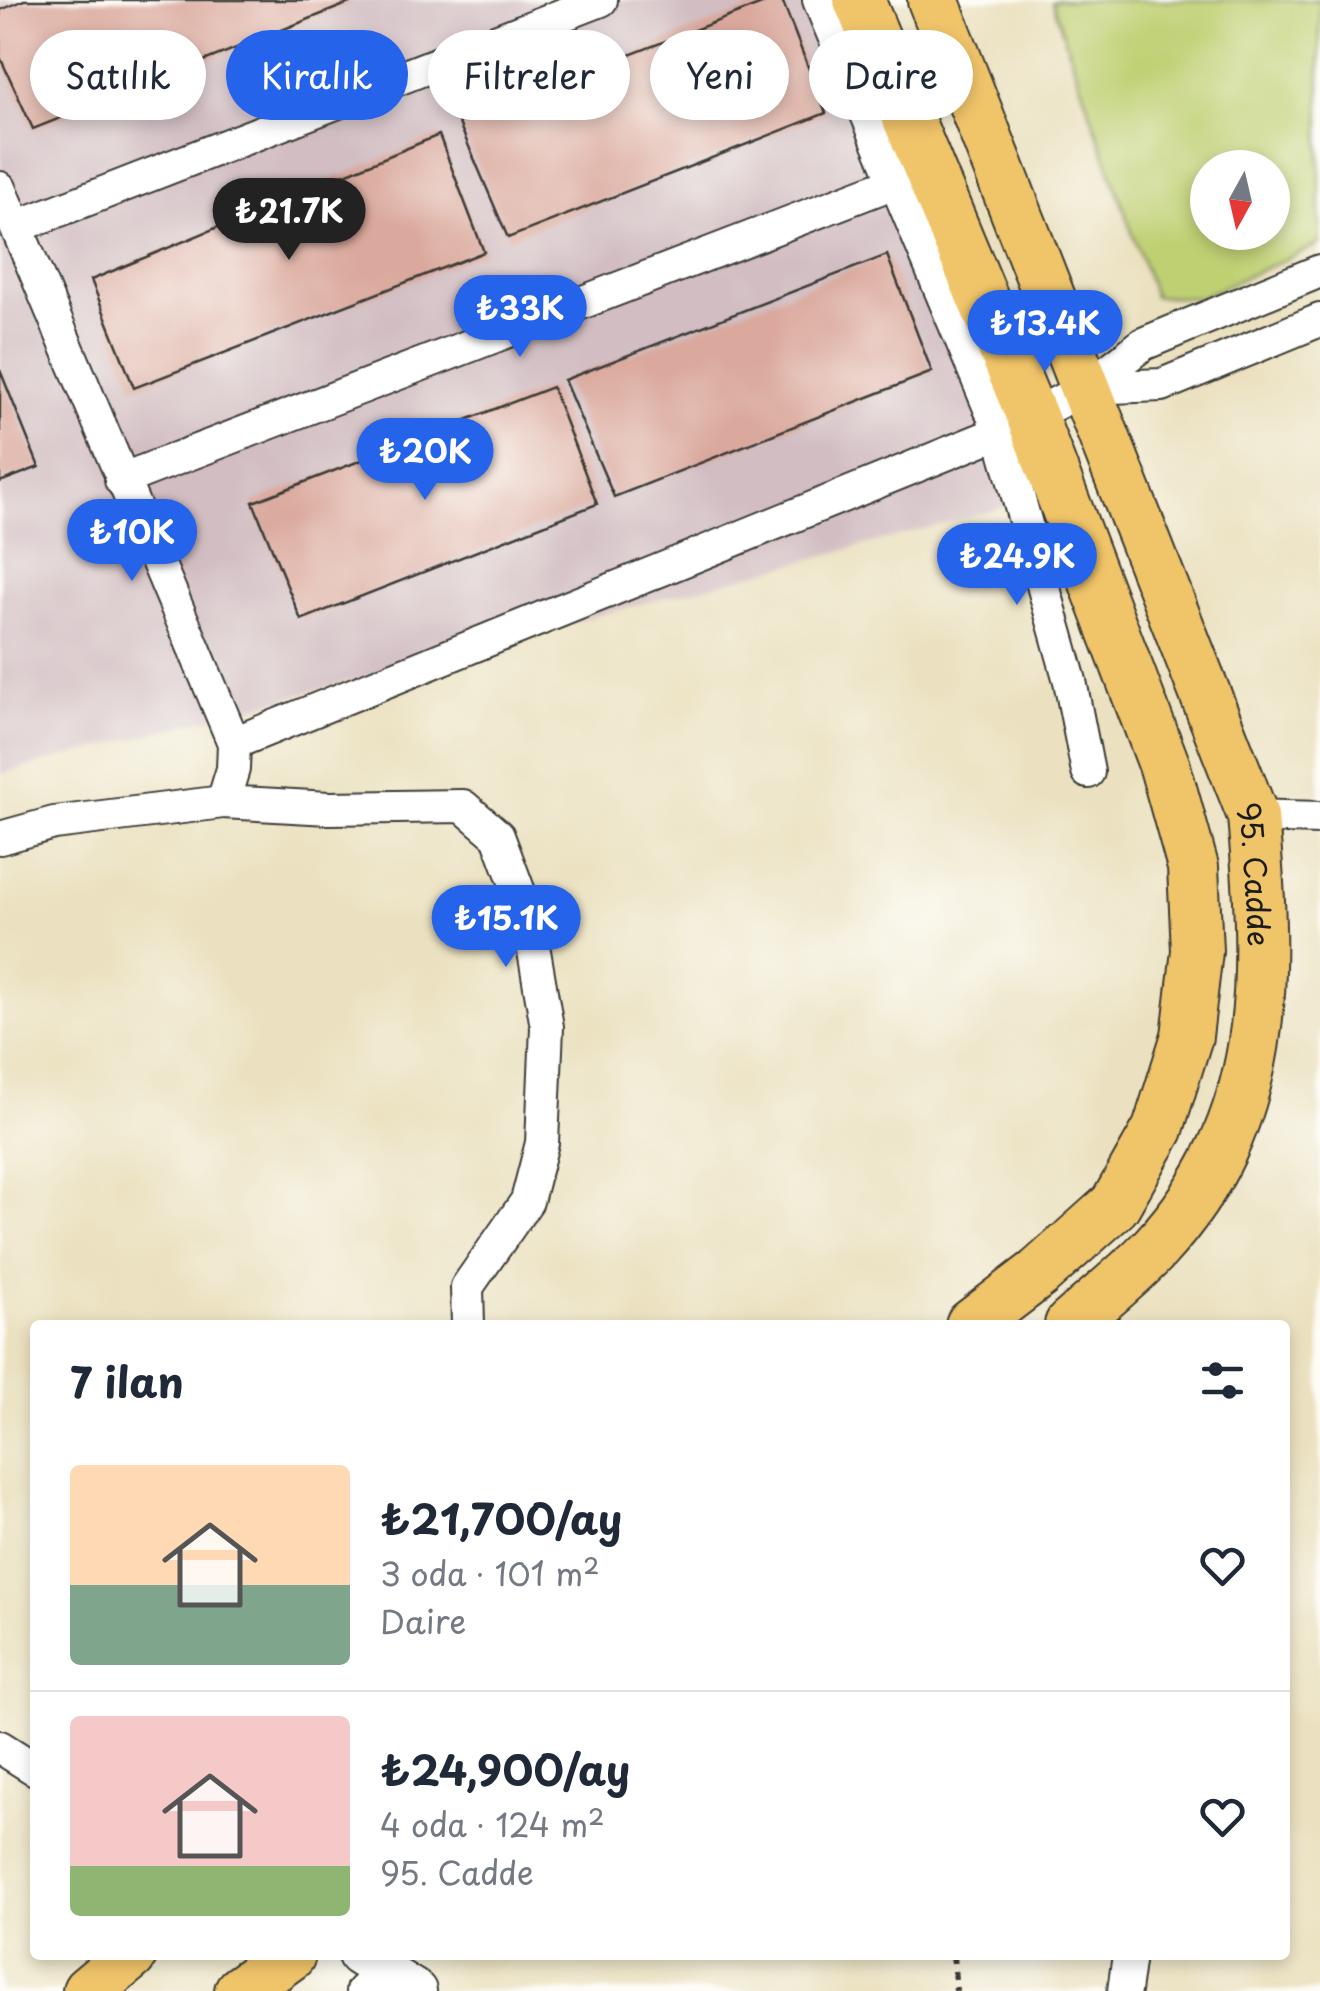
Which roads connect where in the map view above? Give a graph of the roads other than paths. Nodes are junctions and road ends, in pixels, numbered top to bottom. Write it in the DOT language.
graph roads {
  1 [pos="601,0"];
  2 [pos="819,0"];
  3 [pos="859,0"];
  4 [pos="934,0"];
  5 [pos="896,182"];
  6 [pos="0,188"];
  7 [pos="16,227"];
  8 [pos="1320,271"];
  9 [pos="1320,320"];
  10 [pos="1086,388"];
  11 [pos="1016,424"];
  12 [pos="121,480"];
  13 [pos="234,743"];
  14 [pos="1088,772"];
  15 [pos="223,802"];
  16 [pos="1253,816"];
  17 [pos="1320,818"];
  18 [pos="0,838"];
  19 [pos="468,1320"];
  20 [pos="978,1320"];
  21 [pos="1076,1320"];
  22 [pos="0,1747"];
  23 [pos="30,1766"];
  24 [pos="125,1960"];
  25 [pos="1129,1960"];
  26 [pos="367,1972"];
  27 [pos="88,1991"];
  28 [pos="416,1991"];
  29 [pos="1124,1991"];
  1 -- 7 [label="street"];
  2 -- 5 [label="street"];
  3 -- 11 [label="main road, 95. Cadde"];
  4 -- 10 [label="main road, 95. Cadde"];
  5 -- 11 [label="street"];
  5 -- 12 [label="street"];
  6 -- 7 [label="street"];
  7 -- 12 [label="street"];
  8 -- 10 [label="street"];
  9 -- 10 [label="street"];
  10 -- 11 [label="street"];
  10 -- 16 [label="main road, 95. Cadde"];
  11 -- 13 [label="street"];
  11 -- 14 [label="street"];
  11 -- 20 [label="main road, 95. Cadde"];
  12 -- 13 [label="street"];
  13 -- 15 [label="street"];
  15 -- 18 [label="street"];
  15 -- 19 [label="street"];
  16 -- 17 [label="street"];
  16 -- 21 [label="main road, 95. Cadde"];
  22 -- 23 [label="street"];
  24 -- 27 [label="main road"];
  25 -- 29 [label="street"];
  26 -- 28 [label="street"];
}
